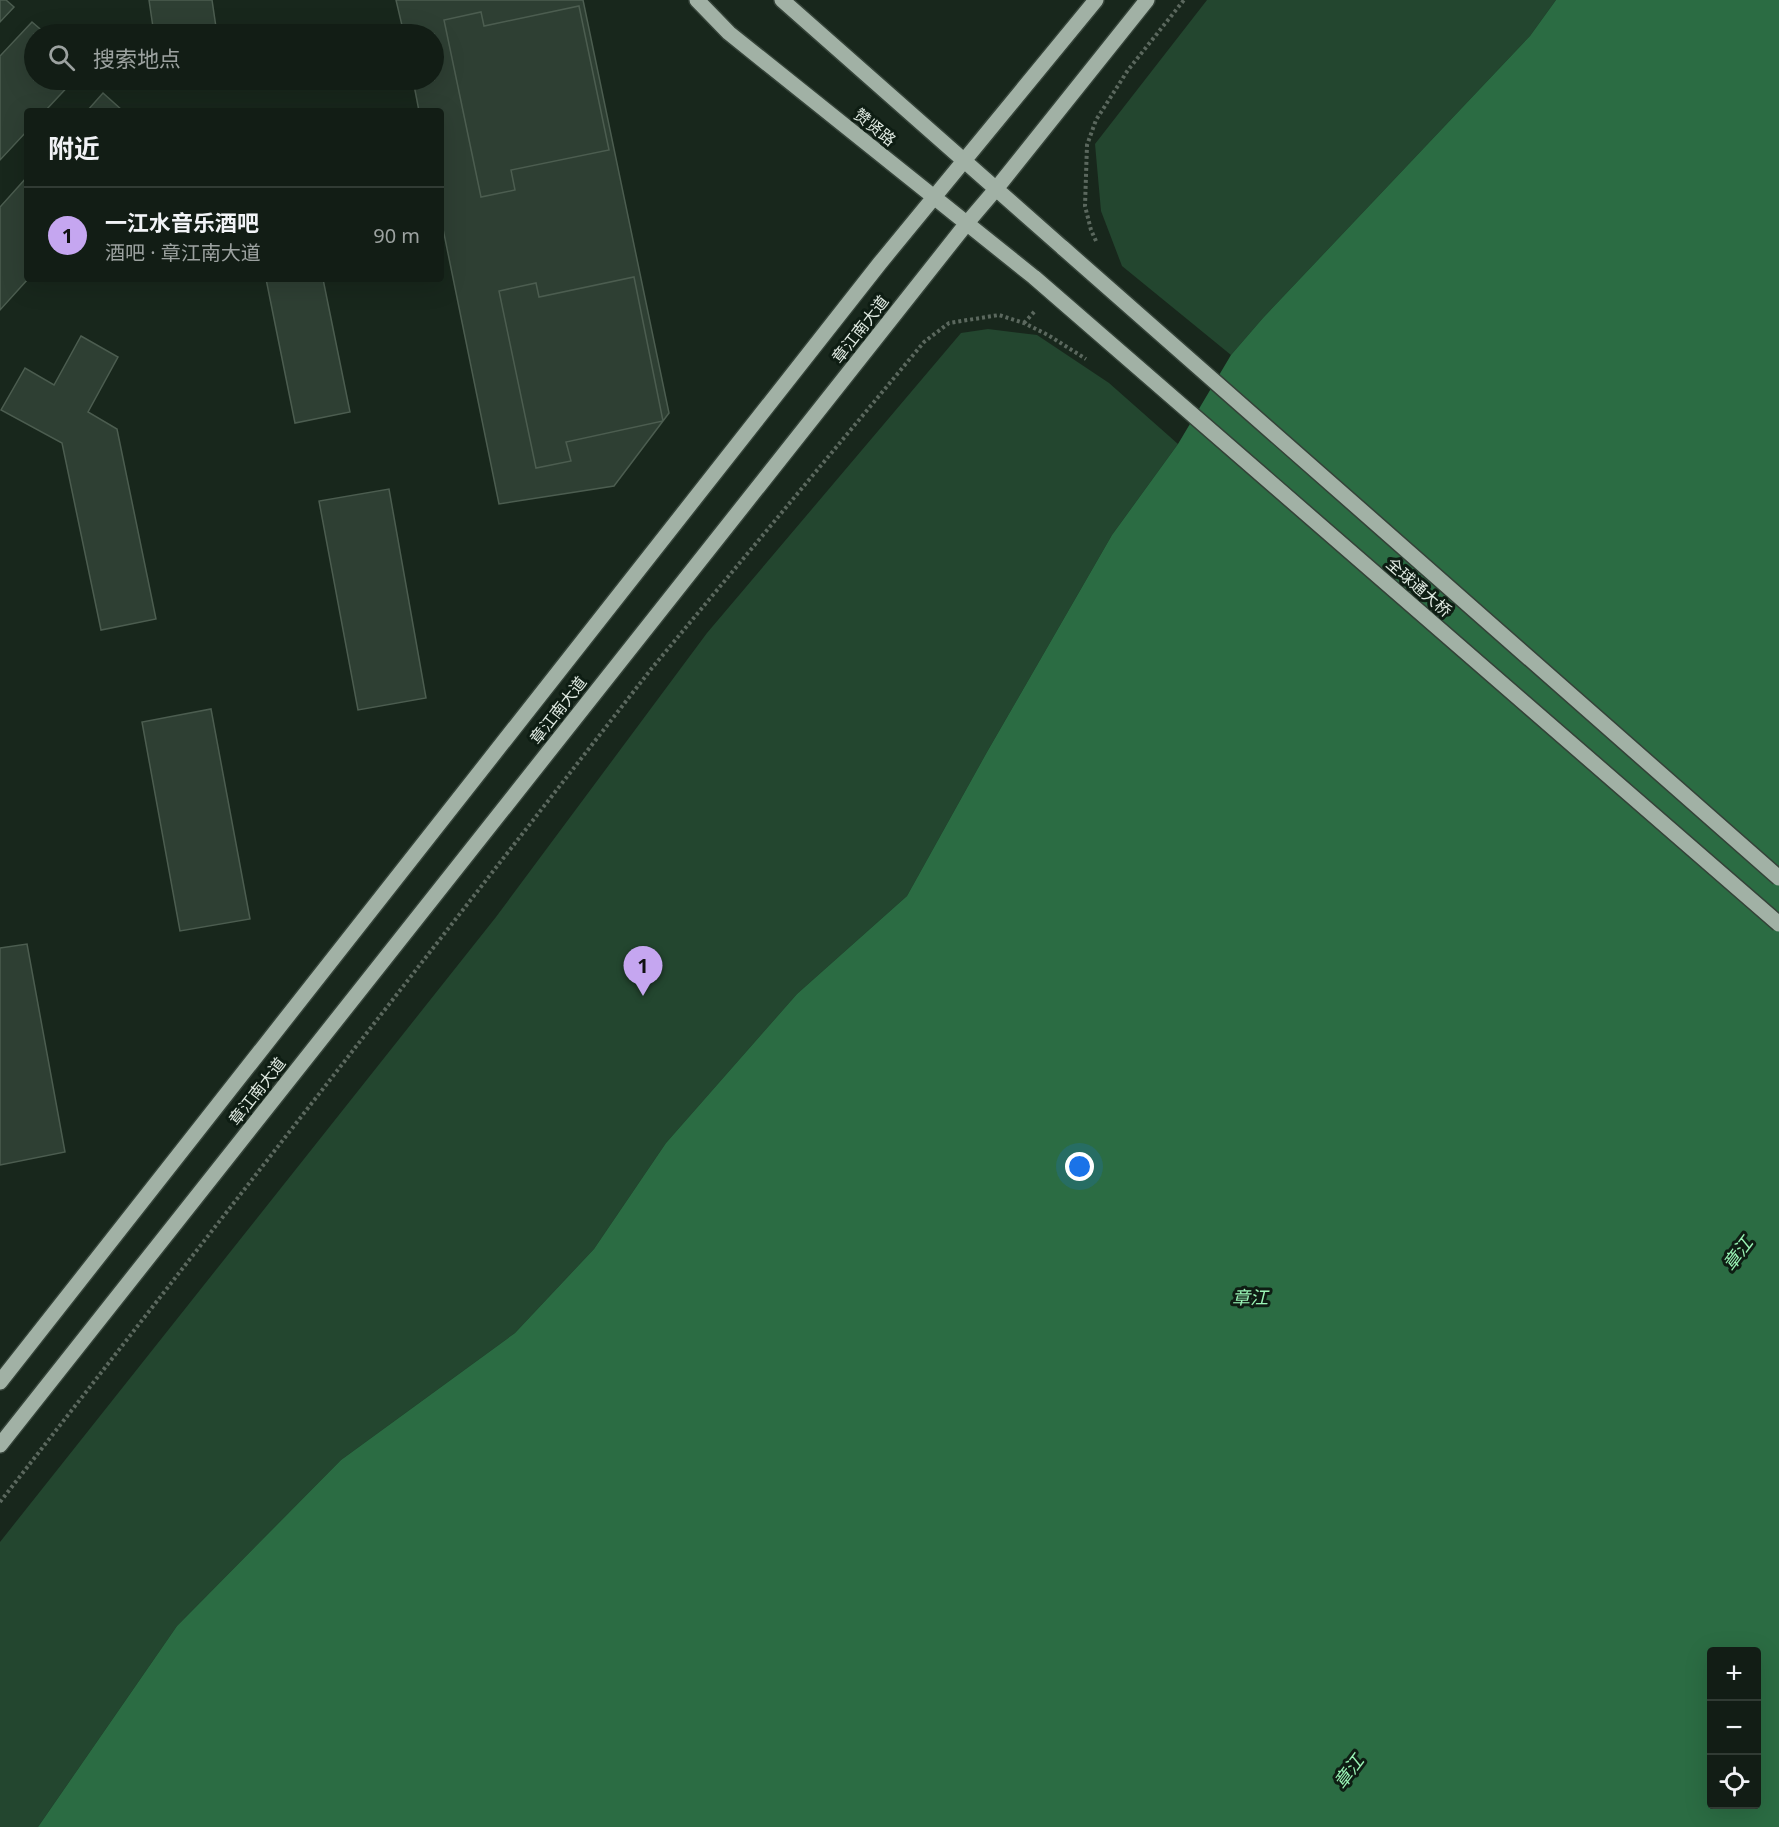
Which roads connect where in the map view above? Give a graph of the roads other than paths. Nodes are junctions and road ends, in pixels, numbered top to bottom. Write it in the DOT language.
graph roads {
  1 [pos="697,0"];
  2 [pos="782,0"];
  3 [pos="1096,0"];
  4 [pos="1148,0"];
  5 [pos="965,162"];
  6 [pos="996,189"];
  7 [pos="935,197"];
  8 [pos="967,223"];
  9 [pos="1063,248"];
  10 [pos="1035,278"];
  11 [pos="1779,878"];
  12 [pos="1779,924"];
  13 [pos="0,1382"];
  14 [pos="0,1445"];
  1 -- 7 [label="main road, 赞贤路"];
  2 -- 5 [label="main road, 赞贤路"];
  3 -- 5 [label="main road, 章江南大道"];
  4 -- 6 [label="main road, 章江南大道"];
  5 -- 6 [label="main road, 赞贤路"];
  5 -- 7 [label="main road, 章江南大道"];
  6 -- 8 [label="main road, 章江南大道"];
  6 -- 9 [label="main road, 赞贤路"];
  7 -- 8 [label="main road, 赞贤路"];
  7 -- 13 [label="main road, 章江南大道"];
  8 -- 10 [label="main road, 赞贤路"];
  8 -- 14 [label="main road, 章江南大道"];
  9 -- 11 [label="main road, 全球通大桥, bridge"];
  10 -- 12 [label="main road, 全球通大桥, bridge"];
}
